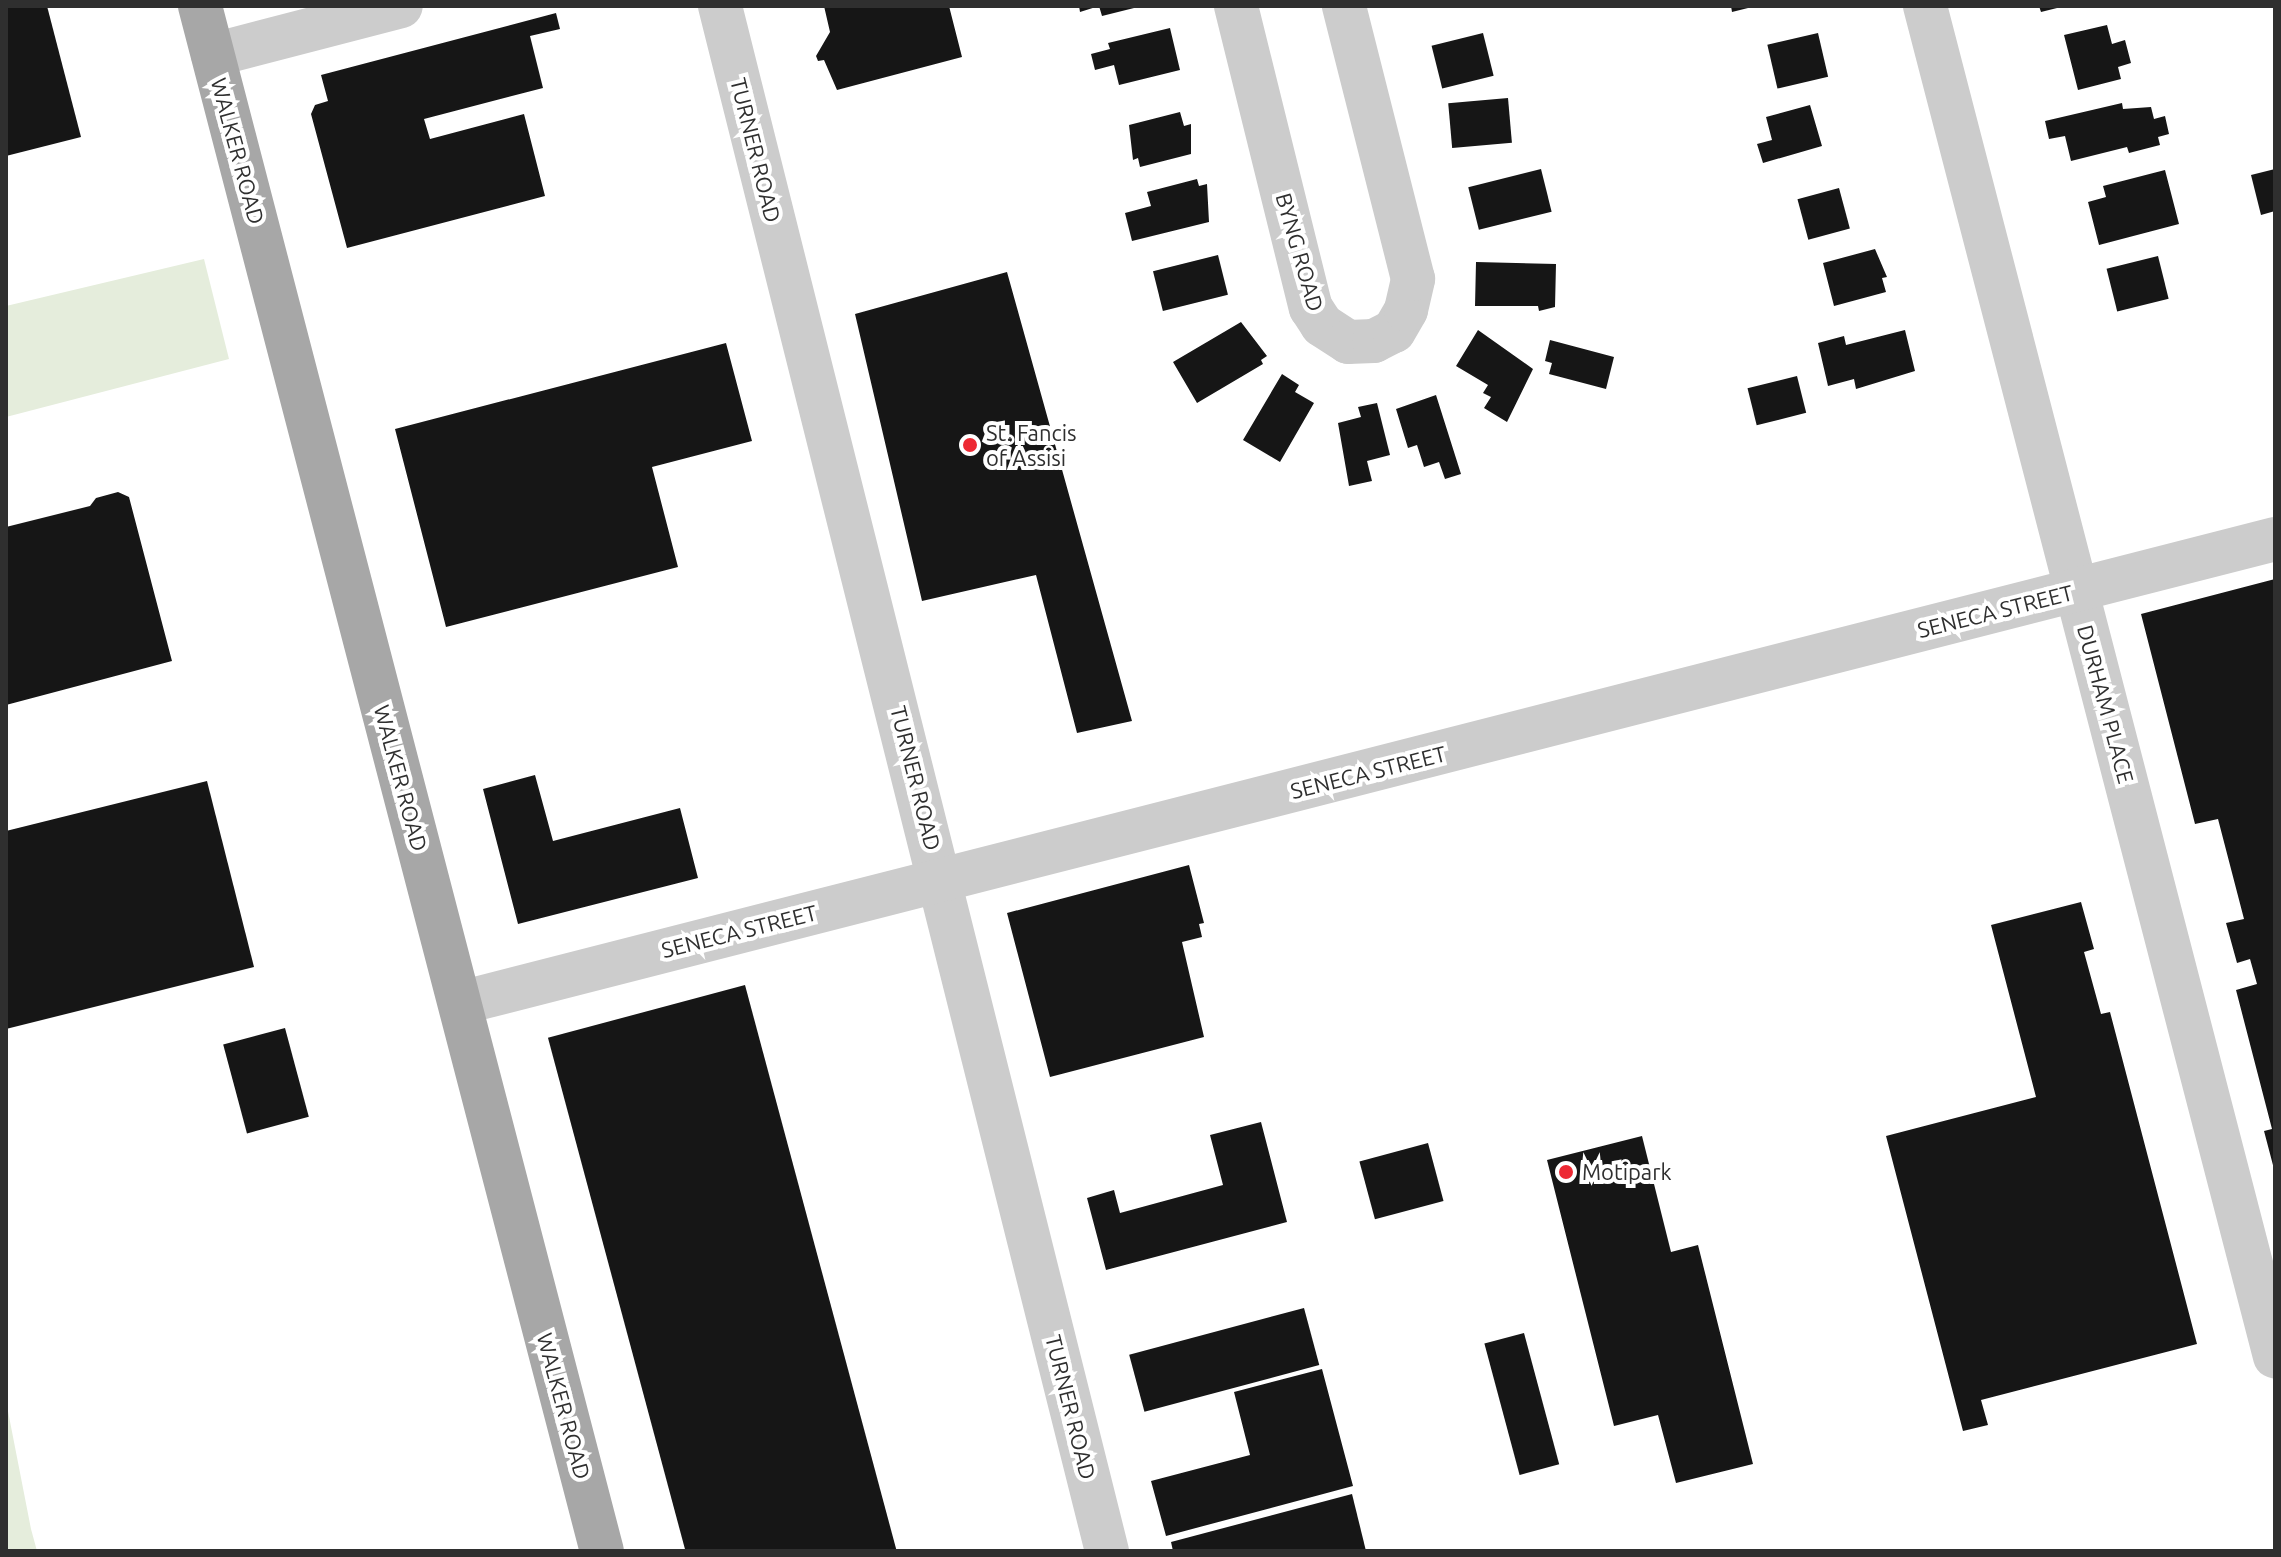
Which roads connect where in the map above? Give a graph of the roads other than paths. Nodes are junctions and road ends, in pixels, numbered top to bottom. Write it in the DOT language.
graph roads {
  1 [pos="200,6"];
  2 [pos="401,6"];
  3 [pos="720,6"];
  4 [pos="1236,6"];
  5 [pos="1344,6"];
  6 [pos="1925,6"];
  7 [pos="213,55"];
  8 [pos="2275,539"];
  9 [pos="2076,590"];
  10 [pos="941,880"];
  11 [pos="460,1003"];
  12 [pos="2275,1356"];
  13 [pos="602,1551"];
  14 [pos="1107,1551"];
  1 -- 7 [label="main road, WALKER ROAD"];
  2 -- 7 [label="street"];
  3 -- 10 [label="street, TURNER ROAD"];
  4 -- 5 [label="street, BYNG ROAD"];
  6 -- 9 [label="street, DURHAM PLACE"];
  7 -- 11 [label="main road, WALKER ROAD"];
  8 -- 9 [label="street, SENECA STREET"];
  9 -- 10 [label="street, SENECA STREET"];
  9 -- 12 [label="street, DURHAM PLACE"];
  10 -- 11 [label="street, SENECA STREET"];
  10 -- 14 [label="street, TURNER ROAD"];
  11 -- 13 [label="main road, WALKER ROAD"];
}
